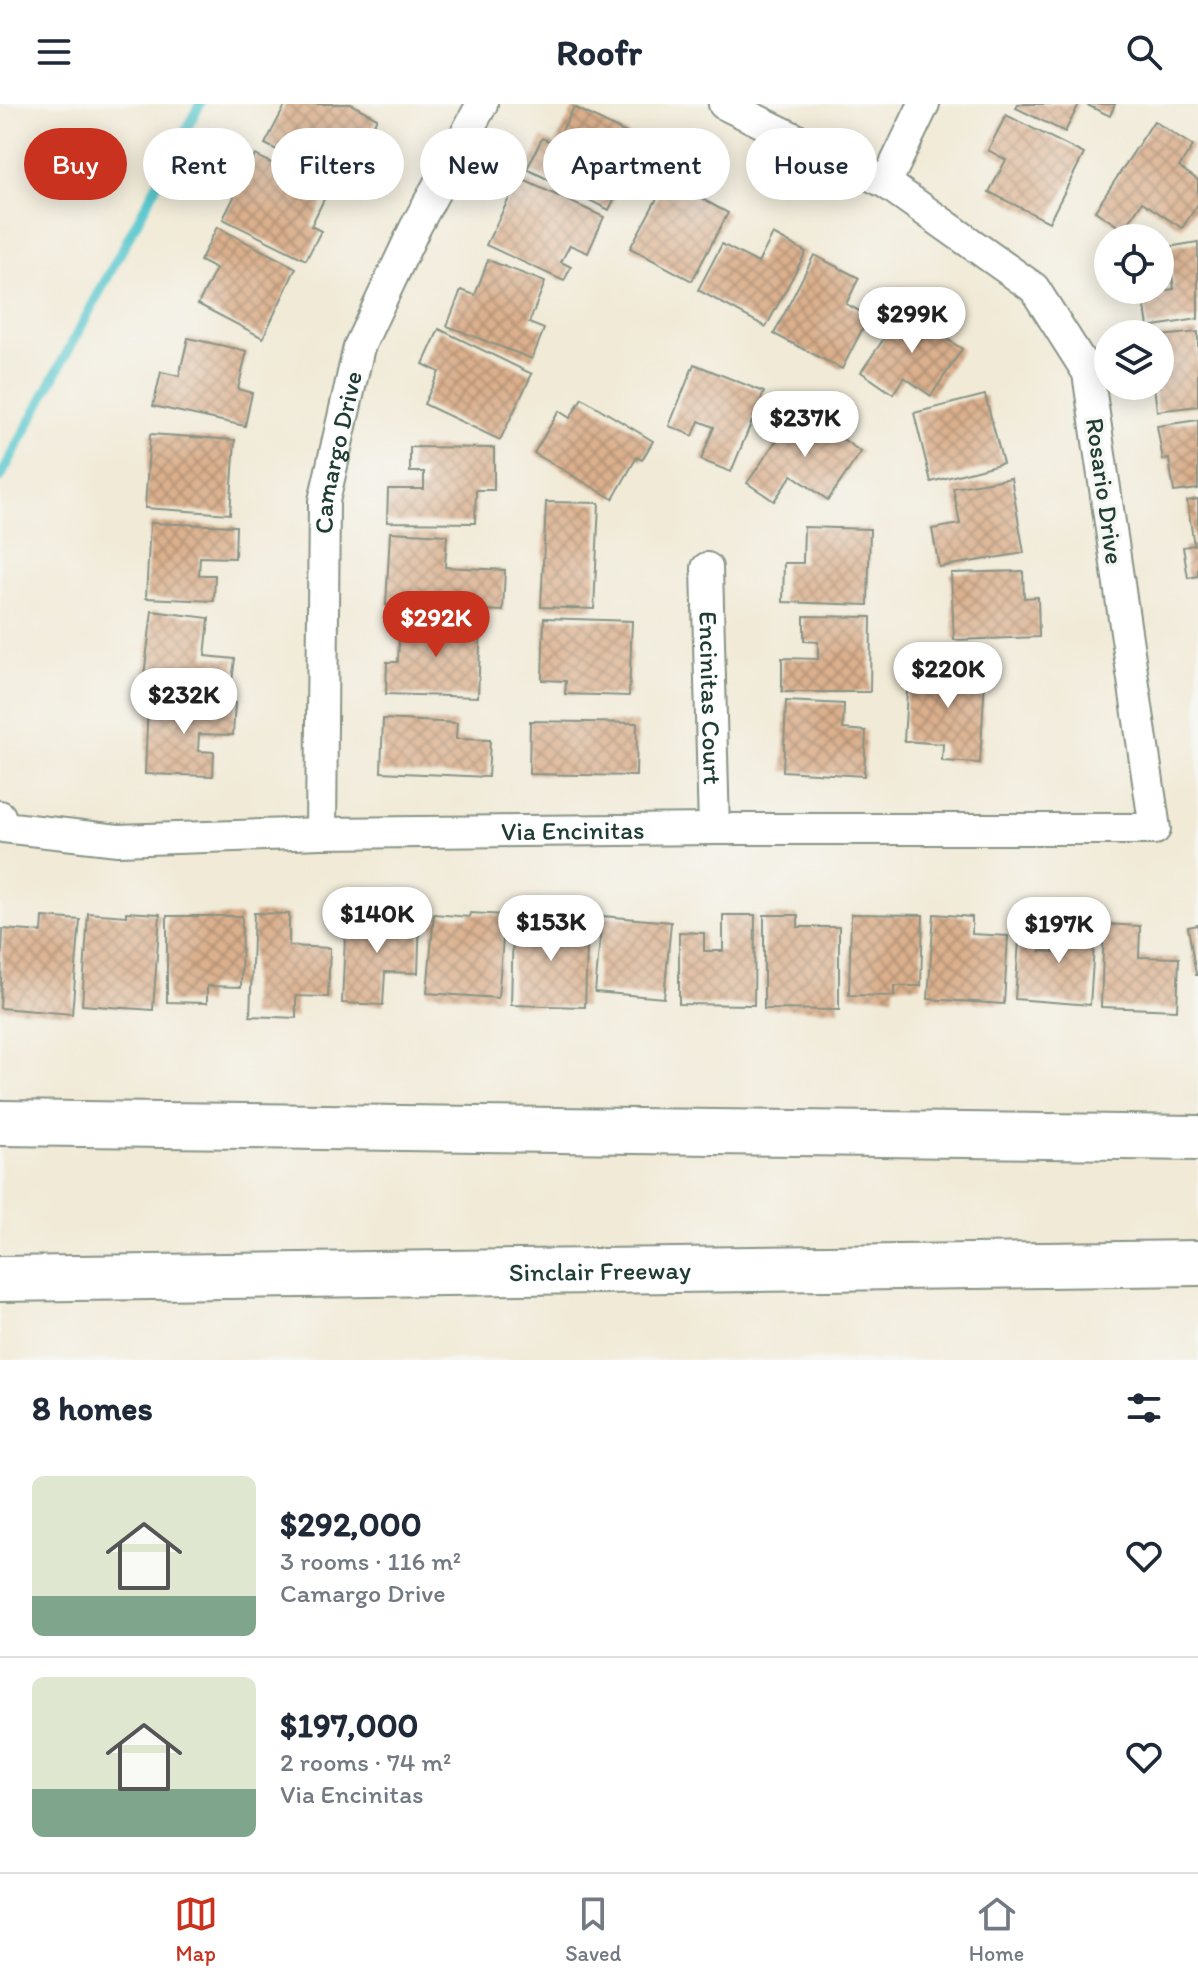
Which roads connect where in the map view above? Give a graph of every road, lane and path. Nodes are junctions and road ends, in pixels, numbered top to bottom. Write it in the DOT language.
graph roads {
  1 [pos="482,104"];
  2 [pos="724,104"];
  3 [pos="924,104"];
  4 [pos="886,183"];
  5 [pos="707,568"];
  6 [pos="0,816"];
  7 [pos="714,829"];
  8 [pos="1155,829"];
  9 [pos="321,833"];
  10 [pos="0,1123"];
  11 [pos="1198,1138"];
  12 [pos="1198,1263"];
  13 [pos="0,1279"];
  1 -- 9 [label="street, Camargo Drive"];
  2 -- 4 [label="street, Rosario Drive"];
  3 -- 4 [label="street"];
  4 -- 8 [label="street, Rosario Drive"];
  5 -- 7 [label="street, Encinitas Court"];
  6 -- 9 [label="street, Via Encinitas"];
  7 -- 8 [label="street, Via Encinitas"];
  7 -- 9 [label="street, Via Encinitas"];
  10 -- 11 [label="highway"];
  12 -- 13 [label="highway, Sinclair Freeway"];
}
